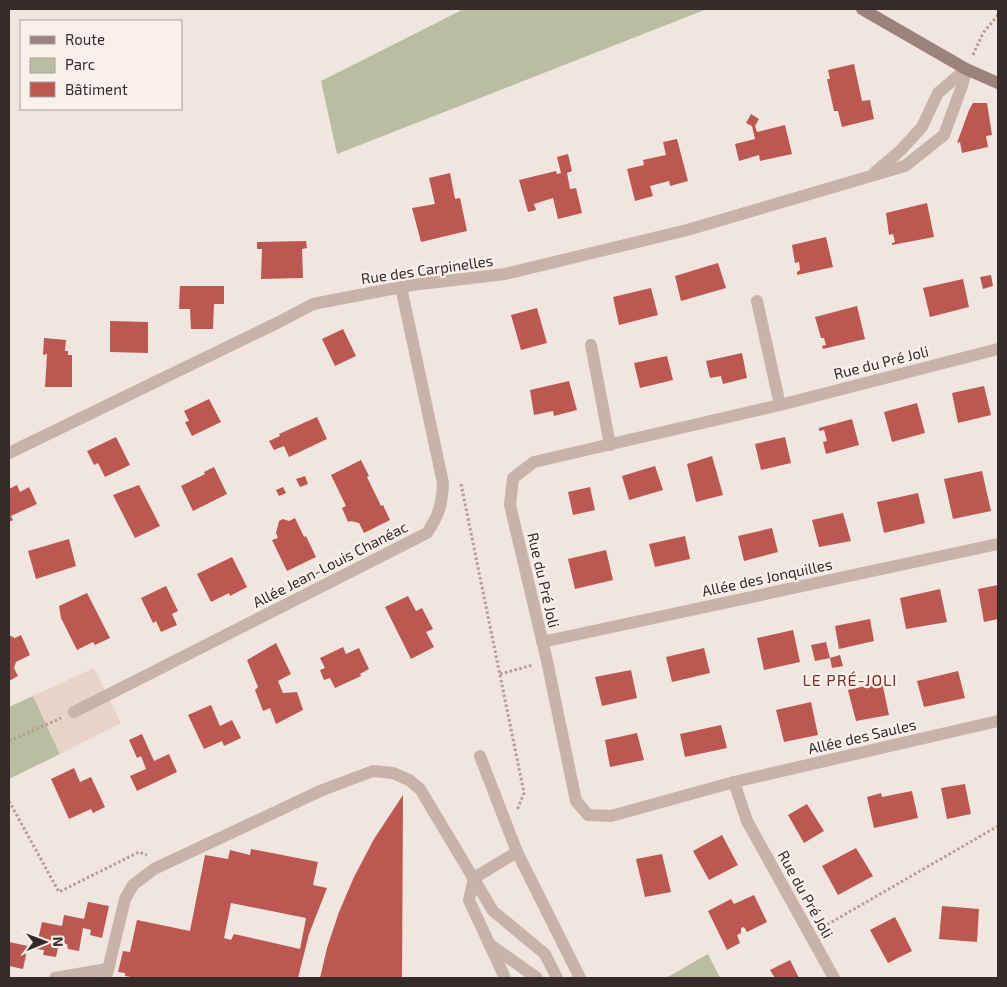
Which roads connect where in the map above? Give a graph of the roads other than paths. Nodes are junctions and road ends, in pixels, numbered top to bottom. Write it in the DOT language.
graph roads {
  1 [pos="862,9"];
  2 [pos="966,69"];
  3 [pos="998,84"];
  4 [pos="872,176"];
  5 [pos="401,287"];
  6 [pos="757,301"];
  7 [pos="591,346"];
  8 [pos="998,349"];
  9 [pos="780,405"];
  10 [pos="610,445"];
  11 [pos="9,453"];
  12 [pos="998,544"];
  13 [pos="542,642"];
  14 [pos="74,712"];
  15 [pos="998,721"];
  16 [pos="480,756"];
  17 [pos="734,782"];
  18 [pos="517,852"];
  19 [pos="474,878"];
  20 [pos="487,943"];
  21 [pos="106,974"];
  22 [pos="55,978"];
  23 [pos="505,978"];
  24 [pos="537,978"];
  25 [pos="557,978"];
  26 [pos="580,978"];
  27 [pos="834,978"];
  1 -- 2 [label="main road"];
  2 -- 3 [label="main road"];
  2 -- 4 [label="street, Rue des Carpinelles"];
  2 -- 4 [label="street, Rue des Carpinelles"];
  4 -- 5 [label="street, Rue des Carpinelles"];
  5 -- 11 [label="street, Rue des Carpinelles"];
  5 -- 14 [label="street, Allée Jean-Louis Chanéac"];
  6 -- 9 [label="street"];
  7 -- 10 [label="street"];
  8 -- 9 [label="street, Rue du Pré Joli"];
  9 -- 10 [label="street, Rue du Pré Joli"];
  10 -- 13 [label="street, Rue du Pré Joli"];
  12 -- 13 [label="street, Allée des Jonquilles"];
  13 -- 17 [label="street, Rue du Pré Joli"];
  15 -- 17 [label="street, Allée des Saules"];
  16 -- 18 [label="street"];
  17 -- 27 [label="street, Rue du Pré Joli"];
  18 -- 19 [label="street"];
  18 -- 26 [label="street"];
  19 -- 20 [label="street"];
  19 -- 21 [label="street"];
  19 -- 25 [label="street"];
  20 -- 23 [label="street"];
  20 -- 24 [label="street"];
  21 -- 22 [label="street"];
}
